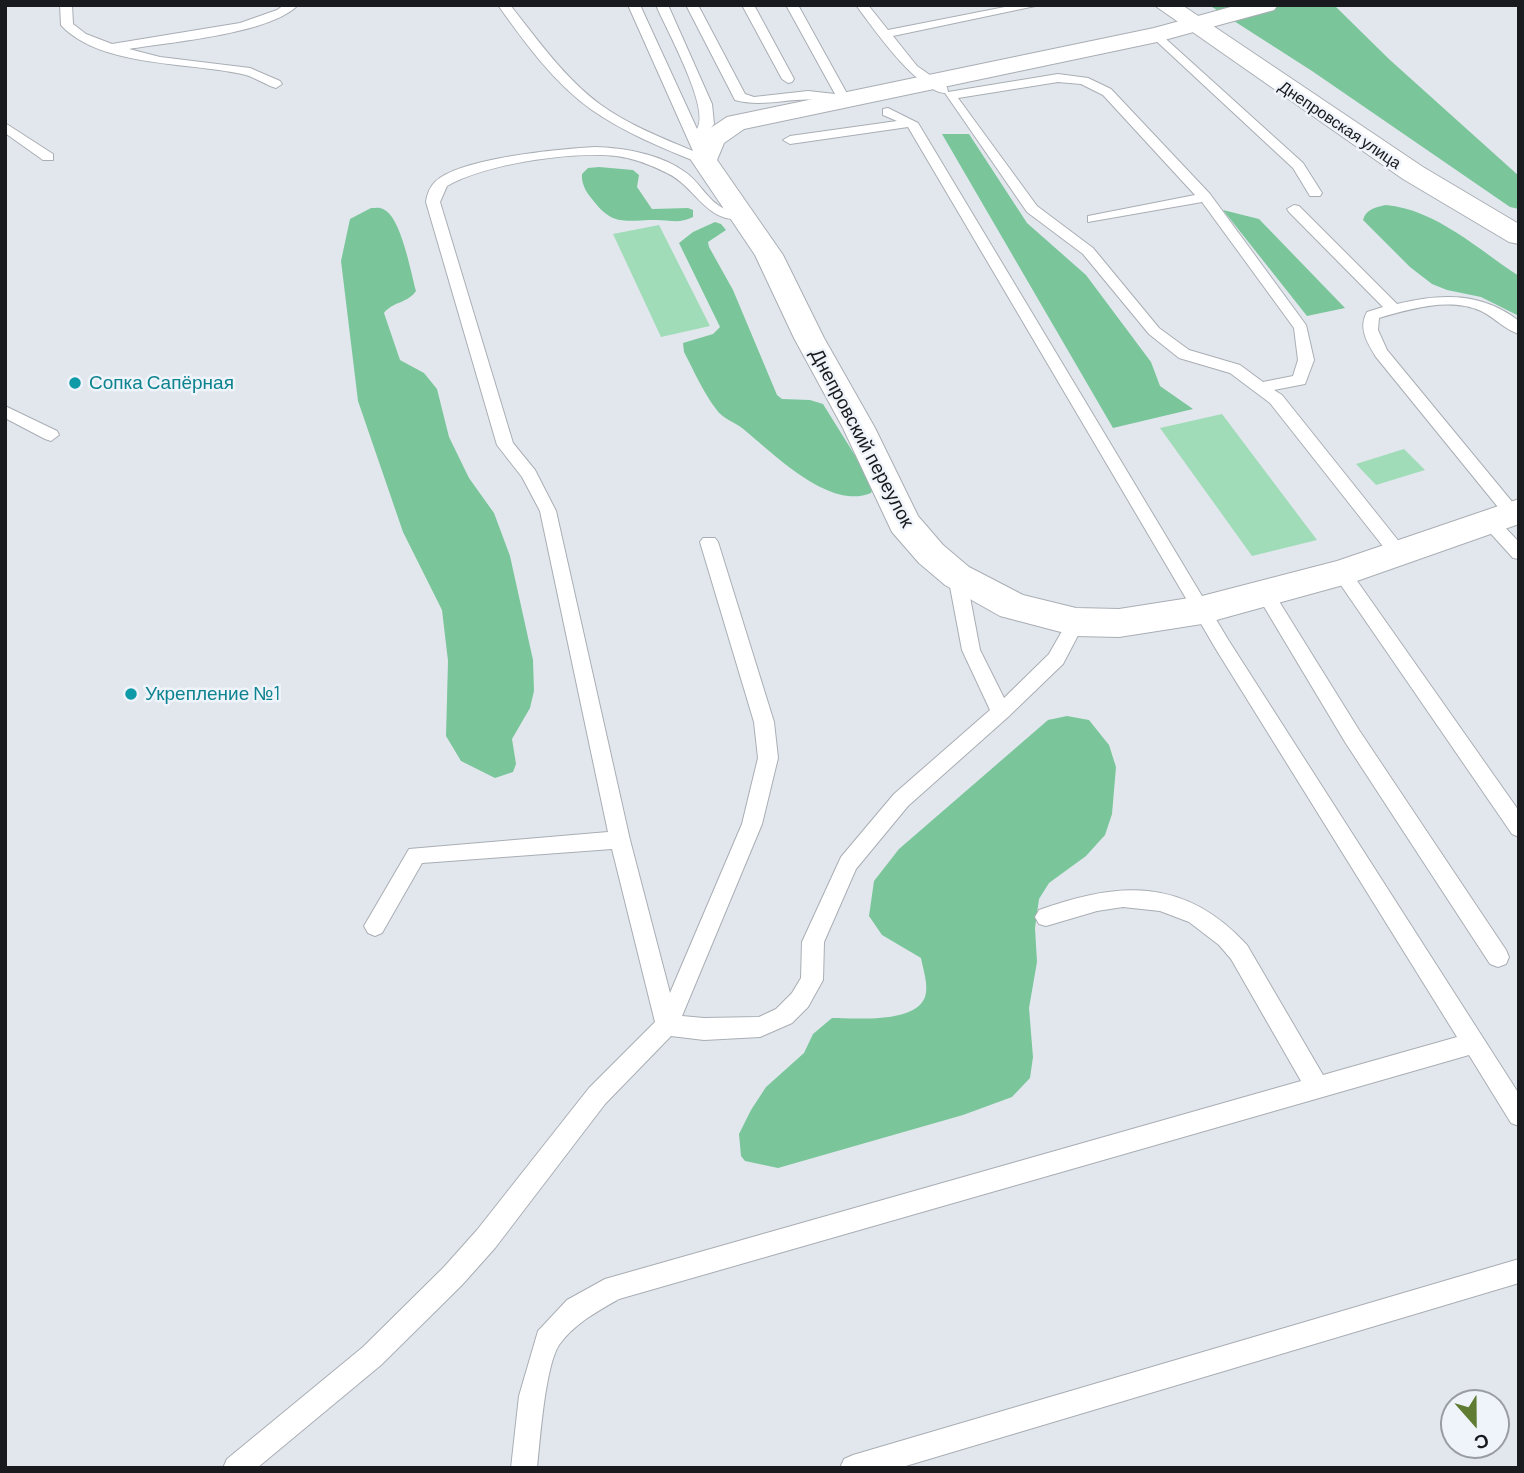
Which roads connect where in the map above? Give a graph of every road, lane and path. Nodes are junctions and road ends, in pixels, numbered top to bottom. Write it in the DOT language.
graph roads {
  1 [pos="66,5"];
  2 [pos="292,5"];
  3 [pos="503,5"];
  4 [pos="634,5"];
  5 [pos="662,5"];
  6 [pos="692,5"];
  7 [pos="748,5"];
  8 [pos="792,5"];
  9 [pos="862,5"];
  10 [pos="1034,5"];
  11 [pos="1166,5"];
  12 [pos="1266,5"];
  13 [pos="1194,26"];
  14 [pos="887,34"];
  15 [pos="1157,36"];
  16 [pos="111,48"];
  17 [pos="788,79"];
  18 [pos="276,83"];
  19 [pos="941,88"];
  20 [pos="844,99"];
  21 [pos="888,112"];
  22 [pos="912,123"];
  23 [pos="5,127"];
  24 [pos="790,140"];
  25 [pos="699,151"];
  26 [pos="48,157"];
  27 [pos="1315,193"];
  28 [pos="1205,197"];
  29 [pos="1294,209"];
  30 [pos="742,215"];
  31 [pos="1093,219"];
  32 [pos="1519,236"];
  33 [pos="1394,309"];
  34 [pos="1519,330"];
  35 [pos="1262,387"];
  36 [pos="5,411"];
  37 [pos="51,435"];
  38 [pos="1507,515"];
  39 [pos="709,542"];
  40 [pos="1519,553"];
  41 [pos="1399,554"];
  42 [pos="1342,573"];
  43 [pos="957,576"];
  44 [pos="1266,595"];
  45 [pos="1202,610"];
  46 [pos="1076,622"];
  47 [pos="1001,712"];
  48 [pos="1519,828"];
  49 [pos="620,840"];
  50 [pos="1046,917"];
  51 [pos="374,926"];
  52 [pos="1498,957"];
  53 [pos="667,1025"];
  54 [pos="1474,1043"];
  55 [pos="1317,1087"];
  56 [pos="1519,1115"];
  57 [pos="1519,1271"];
  58 [pos="236,1468"];
  59 [pos="524,1468"];
  60 [pos="853,1468"];
  1 -- 16 [label="lane"];
  2 -- 16 [label="lane"];
  3 -- 25 [label="lane"];
  4 -- 25 [label="lane"];
  5 -- 25 [label="lane"];
  6 -- 20 [label="lane"];
  7 -- 17 [label="lane"];
  8 -- 20 [label="lane"];
  9 -- 14 [label="lane"];
  10 -- 14 [label="lane"];
  11 -- 13 [label="street, Днепровская улица"];
  12 -- 13 [label="street"];
  13 -- 15 [label="street"];
  13 -- 32 [label="street, Днепровская улица"];
  14 -- 19 [label="lane"];
  15 -- 19 [label="street"];
  15 -- 27 [label="lane"];
  16 -- 18 [label="lane"];
  19 -- 20 [label="street"];
  19 -- 28 [label="lane"];
  19 -- 35 [label="lane"];
  20 -- 25 [label="street"];
  21 -- 22 [label="lane"];
  22 -- 24 [label="lane"];
  22 -- 45 [label="lane"];
  23 -- 26 [label="lane"];
  25 -- 30 [label="street, Днепровский переулок"];
  28 -- 31 [label="lane"];
  28 -- 35 [label="lane"];
  29 -- 33 [label="lane"];
  30 -- 43 [label="street, Днепровский переулок"];
  30 -- 49 [label="lane"];
  33 -- 34 [label="lane"];
  33 -- 38 [label="lane"];
  35 -- 41 [label="lane"];
  36 -- 37 [label="lane"];
  38 -- 40 [label="lane"];
  38 -- 41 [label="street, Днепровский переулок"];
  39 -- 53 [label="lane"];
  41 -- 42 [label="street, Днепровский переулок"];
  42 -- 44 [label="street, Днепровский переулок"];
  42 -- 48 [label="lane"];
  43 -- 46 [label="street, Днепровский переулок"];
  43 -- 47 [label="lane"];
  44 -- 45 [label="street, Днепровский переулок"];
  44 -- 52 [label="lane"];
  45 -- 46 [label="street, Днепровский переулок"];
  45 -- 54 [label="lane"];
  46 -- 47 [label="lane"];
  47 -- 53 [label="lane"];
  49 -- 51 [label="lane"];
  49 -- 53 [label="lane"];
  50 -- 55 [label="lane"];
  53 -- 58 [label="lane"];
  54 -- 55 [label="lane"];
  54 -- 56 [label="lane"];
  55 -- 59 [label="lane"];
  57 -- 60 [label="lane"];
}
